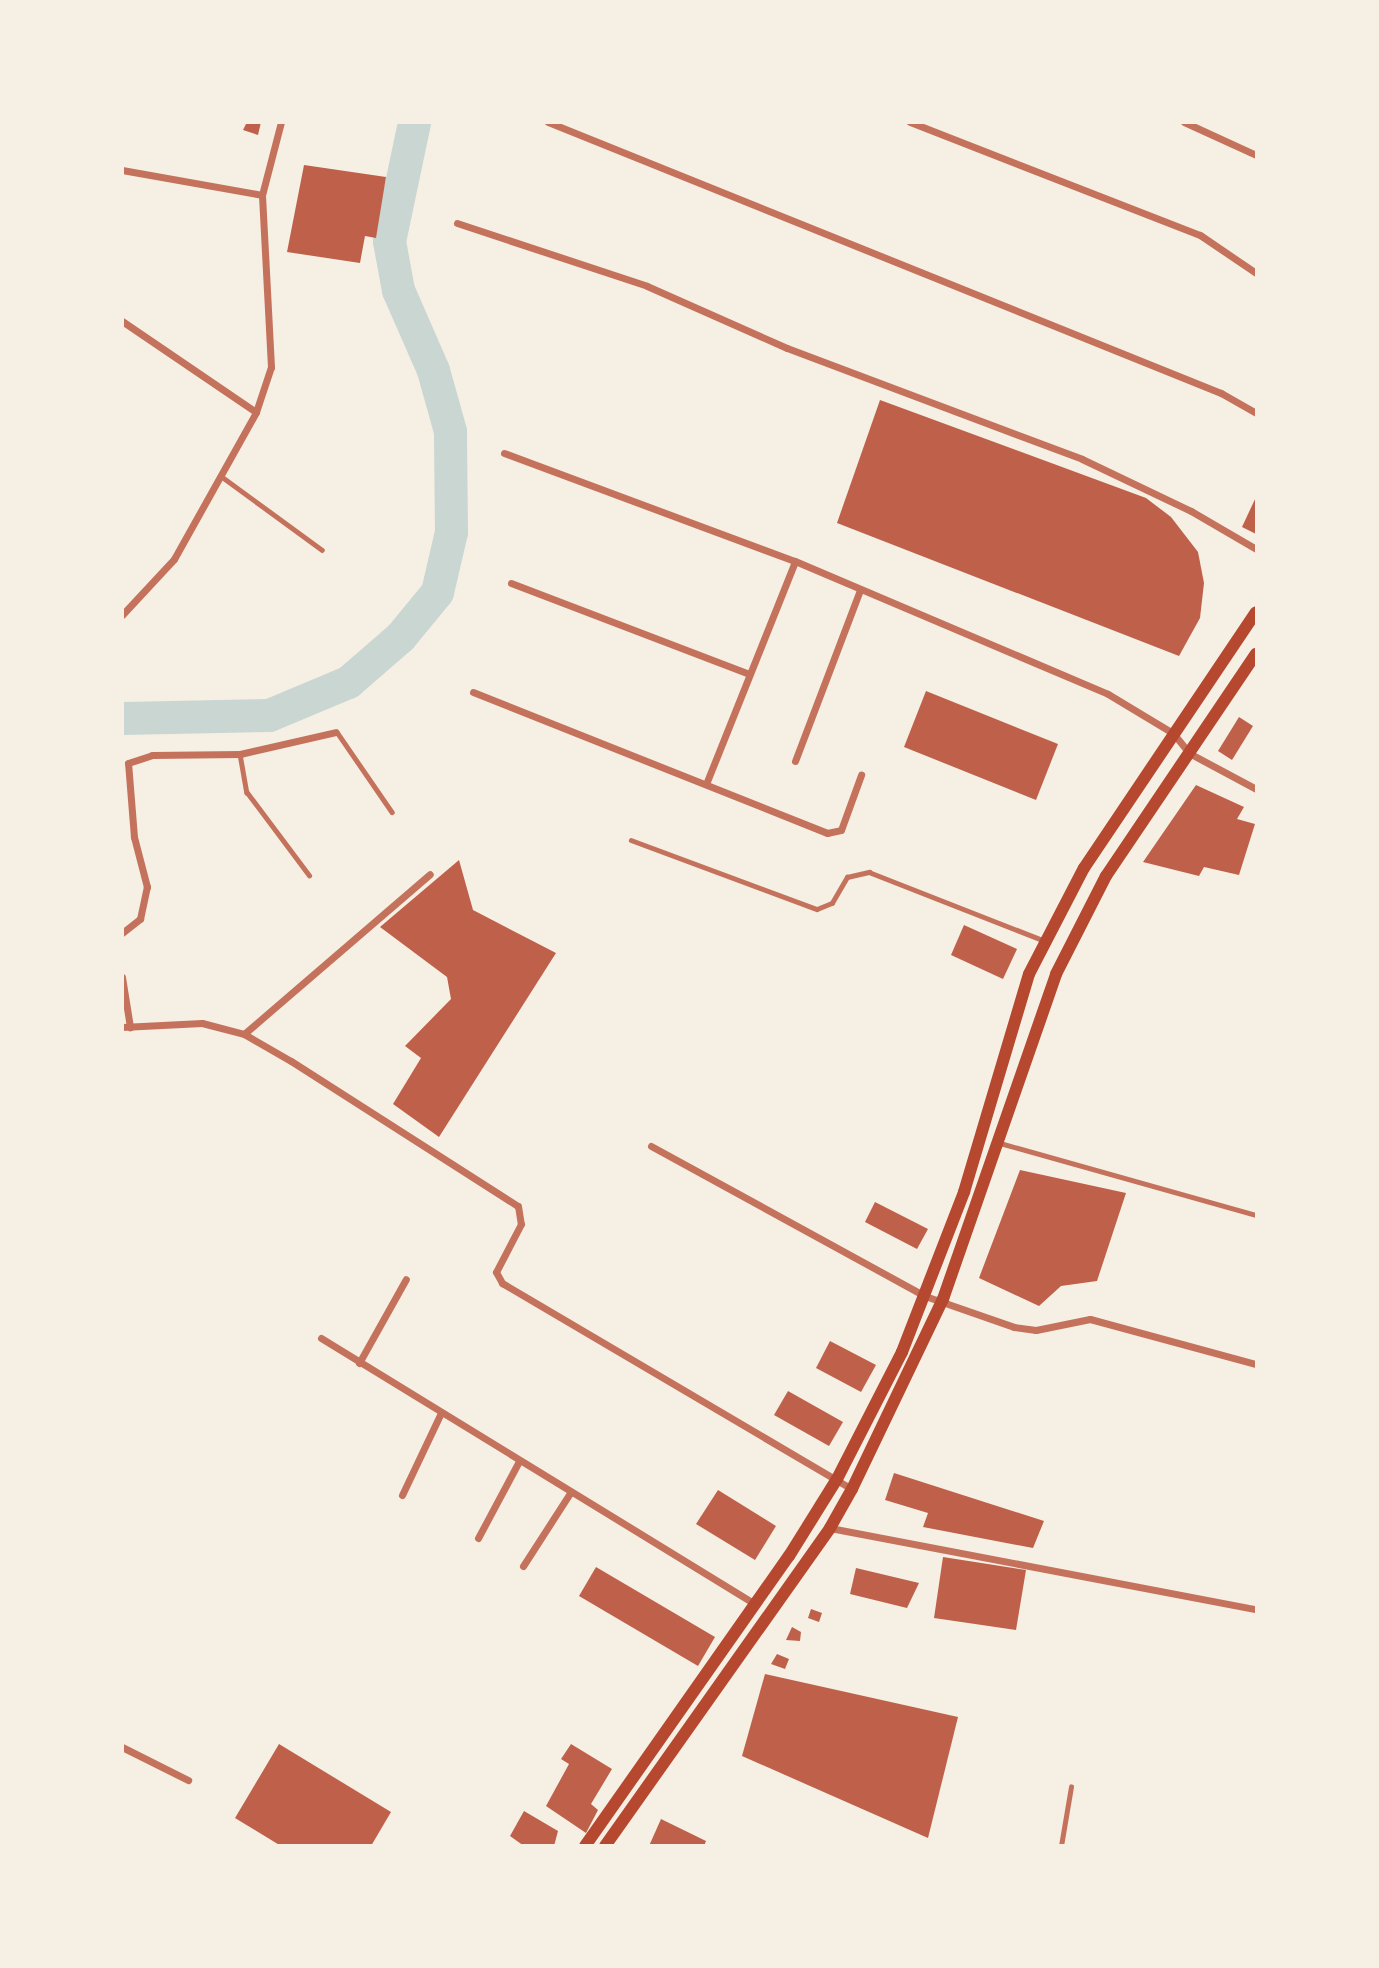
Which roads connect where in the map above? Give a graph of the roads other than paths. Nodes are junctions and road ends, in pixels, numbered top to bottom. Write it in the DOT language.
graph roads {
  1 [pos="281,122"];
  2 [pos="548,122"];
  3 [pos="910,122"];
  4 [pos="1184,122"];
  5 [pos="1256,155"];
  6 [pos="122,170"];
  7 [pos="262,195"];
  8 [pos="457,223"];
  9 [pos="1256,273"];
  10 [pos="122,321"];
  11 [pos="256,412"];
  12 [pos="1256,413"];
  13 [pos="504,453"];
  14 [pos="221,476"];
  15 [pos="1256,549"];
  16 [pos="322,550"];
  17 [pos="795,561"];
  18 [pos="511,583"];
  19 [pos="860,590"];
  20 [pos="1256,612"];
  21 [pos="122,615"];
  22 [pos="1256,654"];
  23 [pos="747,673"];
  24 [pos="473,692"];
  25 [pos="336,732"];
  26 [pos="1173,733"];
  27 [pos="1189,753"];
  28 [pos="240,754"];
  29 [pos="795,761"];
  30 [pos="861,775"];
  31 [pos="706,784"];
  32 [pos="1256,789"];
  33 [pos="392,812"];
  34 [pos="631,840"];
  35 [pos="430,874"];
  36 [pos="309,875"];
  37 [pos="122,933"];
  38 [pos="1046,942"];
  39 [pos="122,977"];
  40 [pos="126,1027"];
  41 [pos="244,1034"];
  42 [pos="999,1143"];
  43 [pos="651,1146"];
  44 [pos="1256,1215"];
  45 [pos="406,1279"];
  46 [pos="925,1296"];
  47 [pos="943,1299"];
  48 [pos="321,1338"];
  49 [pos="359,1363"];
  50 [pos="1256,1364"];
  51 [pos="440,1415"];
  52 [pos="518,1463"];
  53 [pos="837,1479"];
  54 [pos="852,1489"];
  55 [pos="570,1493"];
  56 [pos="402,1495"];
  57 [pos="830,1528"];
  58 [pos="478,1538"];
  59 [pos="523,1566"];
  60 [pos="755,1604"];
  61 [pos="1256,1609"];
  62 [pos="122,1746"];
  63 [pos="188,1780"];
  64 [pos="1071,1787"];
  65 [pos="585,1846"];
  66 [pos="605,1846"];
  67 [pos="1060,1846"];
  1 -- 7 [label="street"];
  2 -- 12 [label="street"];
  3 -- 9 [label="street"];
  4 -- 5 [label="street"];
  6 -- 7 [label="street"];
  7 -- 11 [label="street"];
  8 -- 15 [label="street"];
  10 -- 11 [label="street"];
  11 -- 14 [label="street"];
  13 -- 17 [label="street"];
  14 -- 16 [label="lane"];
  14 -- 21 [label="street"];
  17 -- 19 [label="street"];
  17 -- 23 [label="street"];
  18 -- 23 [label="street"];
  19 -- 26 [label="street"];
  19 -- 29 [label="street"];
  20 -- 26 [label="main road"];
  22 -- 27 [label="main road"];
  23 -- 31 [label="street"];
  24 -- 31 [label="street"];
  25 -- 28 [label="street"];
  25 -- 33 [label="lane"];
  26 -- 27 [label="street"];
  26 -- 38 [label="main road"];
  27 -- 32 [label="street"];
  27 -- 42 [label="main road"];
  28 -- 36 [label="lane"];
  28 -- 37 [label="street"];
  30 -- 31 [label="street"];
  34 -- 38 [label="lane"];
  35 -- 41 [label="street"];
  38 -- 46 [label="main road"];
  39 -- 40 [label="street"];
  40 -- 41 [label="street"];
  41 -- 53 [label="street"];
  42 -- 44 [label="lane"];
  42 -- 47 [label="main road"];
  43 -- 46 [label="street"];
  45 -- 49 [label="street"];
  46 -- 47 [label="street"];
  46 -- 53 [label="main road"];
  47 -- 50 [label="street"];
  47 -- 54 [label="main road"];
  48 -- 49 [label="street"];
  49 -- 51 [label="street"];
  51 -- 52 [label="street"];
  51 -- 56 [label="street"];
  52 -- 55 [label="street"];
  52 -- 58 [label="street"];
  53 -- 54 [label="street"];
  53 -- 60 [label="main road"];
  54 -- 57 [label="main road"];
  55 -- 59 [label="street"];
  55 -- 60 [label="street"];
  57 -- 61 [label="street"];
  57 -- 66 [label="main road"];
  60 -- 65 [label="main road"];
  62 -- 63 [label="street"];
  64 -- 67 [label="lane"];
}
